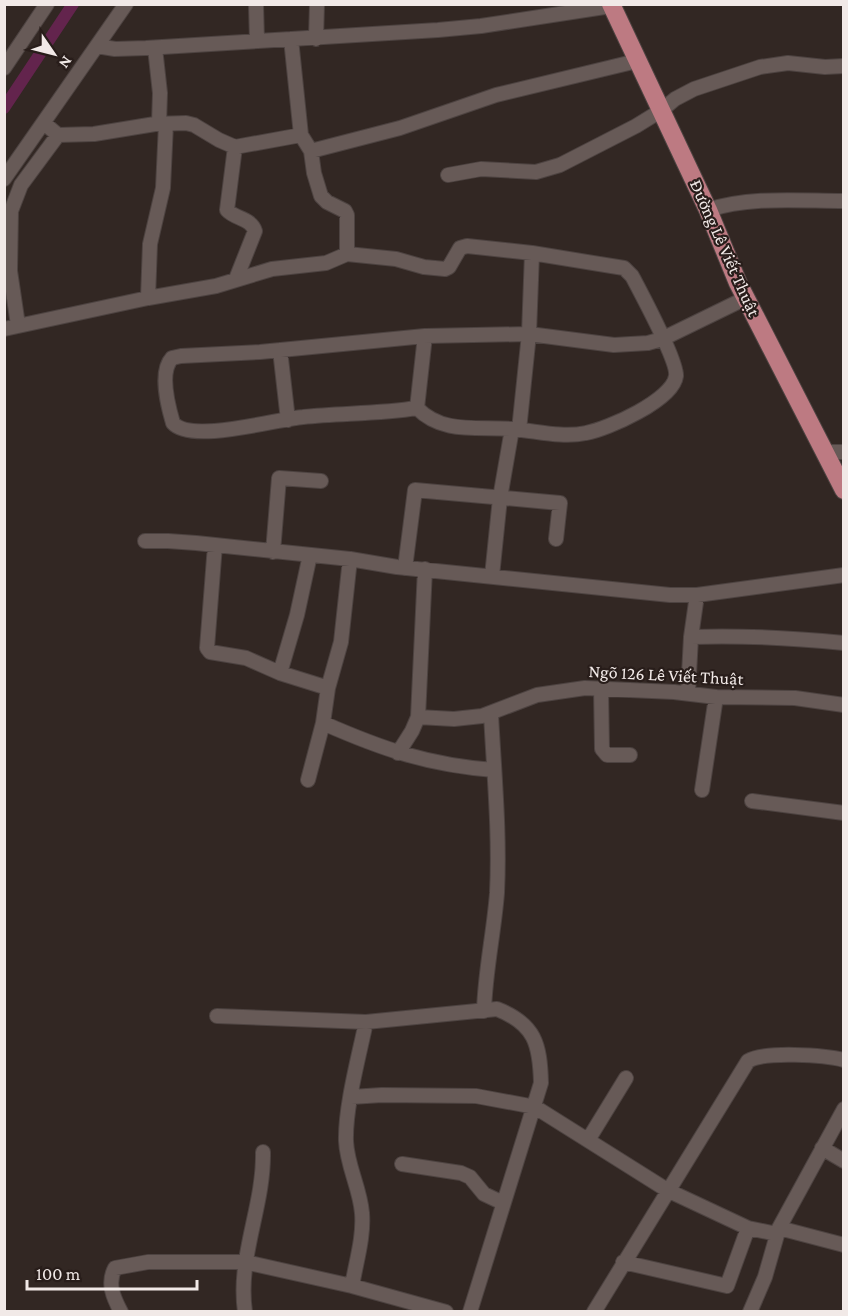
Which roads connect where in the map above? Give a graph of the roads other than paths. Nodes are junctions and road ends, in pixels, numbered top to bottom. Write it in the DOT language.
graph roads {
  1 [pos="47,4"];
  2 [pos="126,4"];
  3 [pos="256,4"];
  4 [pos="316,4"];
  5 [pos="611,5"];
  6 [pos="291,39"];
  7 [pos="316,39"];
  8 [pos="257,41"];
  9 [pos="97,46"];
  10 [pos="155,48"];
  11 [pos="636,61"];
  12 [pos="843,66"];
  13 [pos="4,68"];
  14 [pos="662,110"];
  15 [pos="44,123"];
  16 [pos="162,124"];
  17 [pos="58,135"];
  18 [pos="301,135"];
  19 [pos="235,147"];
  20 [pos="311,151"];
  21 [pos="448,175"];
  22 [pos="4,179"];
  23 [pos="843,201"];
  24 [pos="708,210"];
  25 [pos="532,253"];
  26 [pos="347,254"];
  27 [pos="236,279"];
  28 [pos="148,298"];
  29 [pos="746,298"];
  30 [pos="11,327"];
  31 [pos="528,334"];
  32 [pos="425,336"];
  33 [pos="662,339"];
  34 [pos="280,350"];
  35 [pos="417,408"];
  36 [pos="288,420"];
  37 [pos="516,430"];
  38 [pos="834,452"];
  39 [pos="321,482"];
  40 [pos="843,490"];
  41 [pos="500,498"];
  42 [pos="556,539"];
  43 [pos="145,542"];
  44 [pos="215,545"];
  45 [pos="273,552"];
  46 [pos="310,555"];
  47 [pos="350,560"];
  48 [pos="405,568"];
  49 [pos="425,569"];
  50 [pos="843,575"];
  51 [pos="492,576"];
  52 [pos="697,595"];
  53 [pos="691,637"];
  54 [pos="843,643"];
  55 [pos="280,673"];
  56 [pos="328,688"];
  57 [pos="601,688"];
  58 [pos="688,693"];
  59 [pos="716,697"];
  60 [pos="843,705"];
  61 [pos="491,714"];
  62 [pos="418,717"];
  63 [pos="323,723"];
  64 [pos="398,753"];
  65 [pos="630,754"];
  66 [pos="494,770"];
  67 [pos="308,780"];
  68 [pos="702,790"];
  69 [pos="752,801"];
  70 [pos="843,813"];
  71 [pos="484,1011"];
  72 [pos="216,1016"];
  73 [pos="366,1022"];
  74 [pos="843,1060"];
  75 [pos="626,1078"];
  76 [pos="351,1097"];
  77 [pos="535,1107"];
  78 [pos="843,1109"];
  79 [pos="588,1140"];
  80 [pos="822,1148"];
  81 [pos="263,1152"];
  82 [pos="843,1161"];
  83 [pos="402,1164"];
  84 [pos="667,1190"];
  85 [pos="503,1203"];
  86 [pos="748,1228"];
  87 [pos="778,1231"];
  88 [pos="843,1245"];
  89 [pos="245,1262"];
  90 [pos="623,1262"];
  91 [pos="352,1286"];
  92 [pos="121,1311"];
  93 [pos="245,1311"];
  94 [pos="446,1311"];
  95 [pos="470,1311"];
  96 [pos="594,1311"];
  97 [pos="750,1311"];
  1 -- 13 [label="street"];
  2 -- 9 [label="street"];
  3 -- 8 [label="street"];
  4 -- 7 [label="street"];
  5 -- 7 [label="street"];
  5 -- 11 [label="main road, Đường Lê Viết Thuật"];
  6 -- 7 [label="street"];
  6 -- 8 [label="street"];
  6 -- 18 [label="street"];
  8 -- 10 [label="street"];
  9 -- 10 [label="street"];
  9 -- 15 [label="street"];
  10 -- 16 [label="street"];
  11 -- 14 [label="main road, Đường Lê Viết Thuật"];
  11 -- 20 [label="street"];
  12 -- 14 [label="street"];
  14 -- 21 [label="street"];
  14 -- 24 [label="main road, Đường Lê Viết Thuật"];
  15 -- 17 [label="street"];
  15 -- 22 [label="street"];
  16 -- 17 [label="street"];
  16 -- 19 [label="street"];
  16 -- 28 [label="street"];
  17 -- 30 [label="street"];
  18 -- 19 [label="street"];
  18 -- 20 [label="street"];
  19 -- 27 [label="street"];
  20 -- 26 [label="street"];
  23 -- 24 [label="street"];
  24 -- 29 [label="main road, Đường Lê Viết Thuật"];
  25 -- 26 [label="street"];
  25 -- 31 [label="street"];
  25 -- 33 [label="street"];
  26 -- 27 [label="street"];
  27 -- 28 [label="street"];
  28 -- 30 [label="street"];
  29 -- 33 [label="street"];
  29 -- 38 [label="main road, Đường Lê Viết Thuật"];
  31 -- 32 [label="street"];
  31 -- 33 [label="street"];
  31 -- 37 [label="street"];
  32 -- 34 [label="street"];
  32 -- 35 [label="street"];
  33 -- 37 [label="street"];
  34 -- 36 [label="street"];
  34 -- 36 [label="street"];
  35 -- 36 [label="street"];
  35 -- 37 [label="street"];
  37 -- 41 [label="street"];
  38 -- 40 [label="main road, Đường Lê Viết Thuật"];
  39 -- 45 [label="street"];
  41 -- 42 [label="street"];
  41 -- 48 [label="street"];
  41 -- 51 [label="street"];
  43 -- 44 [label="street"];
  44 -- 45 [label="street"];
  44 -- 55 [label="street"];
  45 -- 46 [label="street"];
  46 -- 47 [label="street"];
  46 -- 55 [label="street"];
  47 -- 48 [label="street"];
  47 -- 56 [label="street"];
  48 -- 49 [label="street"];
  49 -- 51 [label="street"];
  49 -- 62 [label="street"];
  50 -- 52 [label="street"];
  51 -- 52 [label="street"];
  52 -- 53 [label="street"];
  53 -- 54 [label="street"];
  53 -- 58 [label="street"];
  55 -- 56 [label="street"];
  56 -- 63 [label="street"];
  57 -- 58 [label="street, Ngõ 126 Lê Viết Thuật"];
  57 -- 61 [label="street, Ngõ 126 Lê Viết Thuật"];
  57 -- 65 [label="street"];
  58 -- 59 [label="street, Ngõ 126 Lê Viết Thuật"];
  59 -- 60 [label="street, Ngõ 126 Lê Viết Thuật"];
  59 -- 68 [label="street"];
  61 -- 62 [label="street, Ngõ 126 Lê Viết Thuật"];
  61 -- 66 [label="street"];
  62 -- 64 [label="street"];
  63 -- 64 [label="street"];
  63 -- 67 [label="street"];
  64 -- 66 [label="street"];
  66 -- 71 [label="street"];
  69 -- 70 [label="street"];
  71 -- 73 [label="street"];
  71 -- 77 [label="street"];
  72 -- 73 [label="street"];
  73 -- 76 [label="street"];
  74 -- 84 [label="street"];
  75 -- 79 [label="street"];
  76 -- 77 [label="street"];
  76 -- 91 [label="street"];
  77 -- 79 [label="street"];
  77 -- 85 [label="street"];
  78 -- 80 [label="street"];
  79 -- 84 [label="street"];
  80 -- 82 [label="street"];
  80 -- 87 [label="street"];
  81 -- 89 [label="street"];
  83 -- 85 [label="street"];
  84 -- 86 [label="street"];
  84 -- 90 [label="street"];
  85 -- 95 [label="street"];
  86 -- 87 [label="street"];
  86 -- 90 [label="street"];
  87 -- 88 [label="street"];
  87 -- 97 [label="street"];
  89 -- 91 [label="street"];
  89 -- 92 [label="street"];
  89 -- 93 [label="street"];
  90 -- 96 [label="street"];
  91 -- 94 [label="street"];
}
